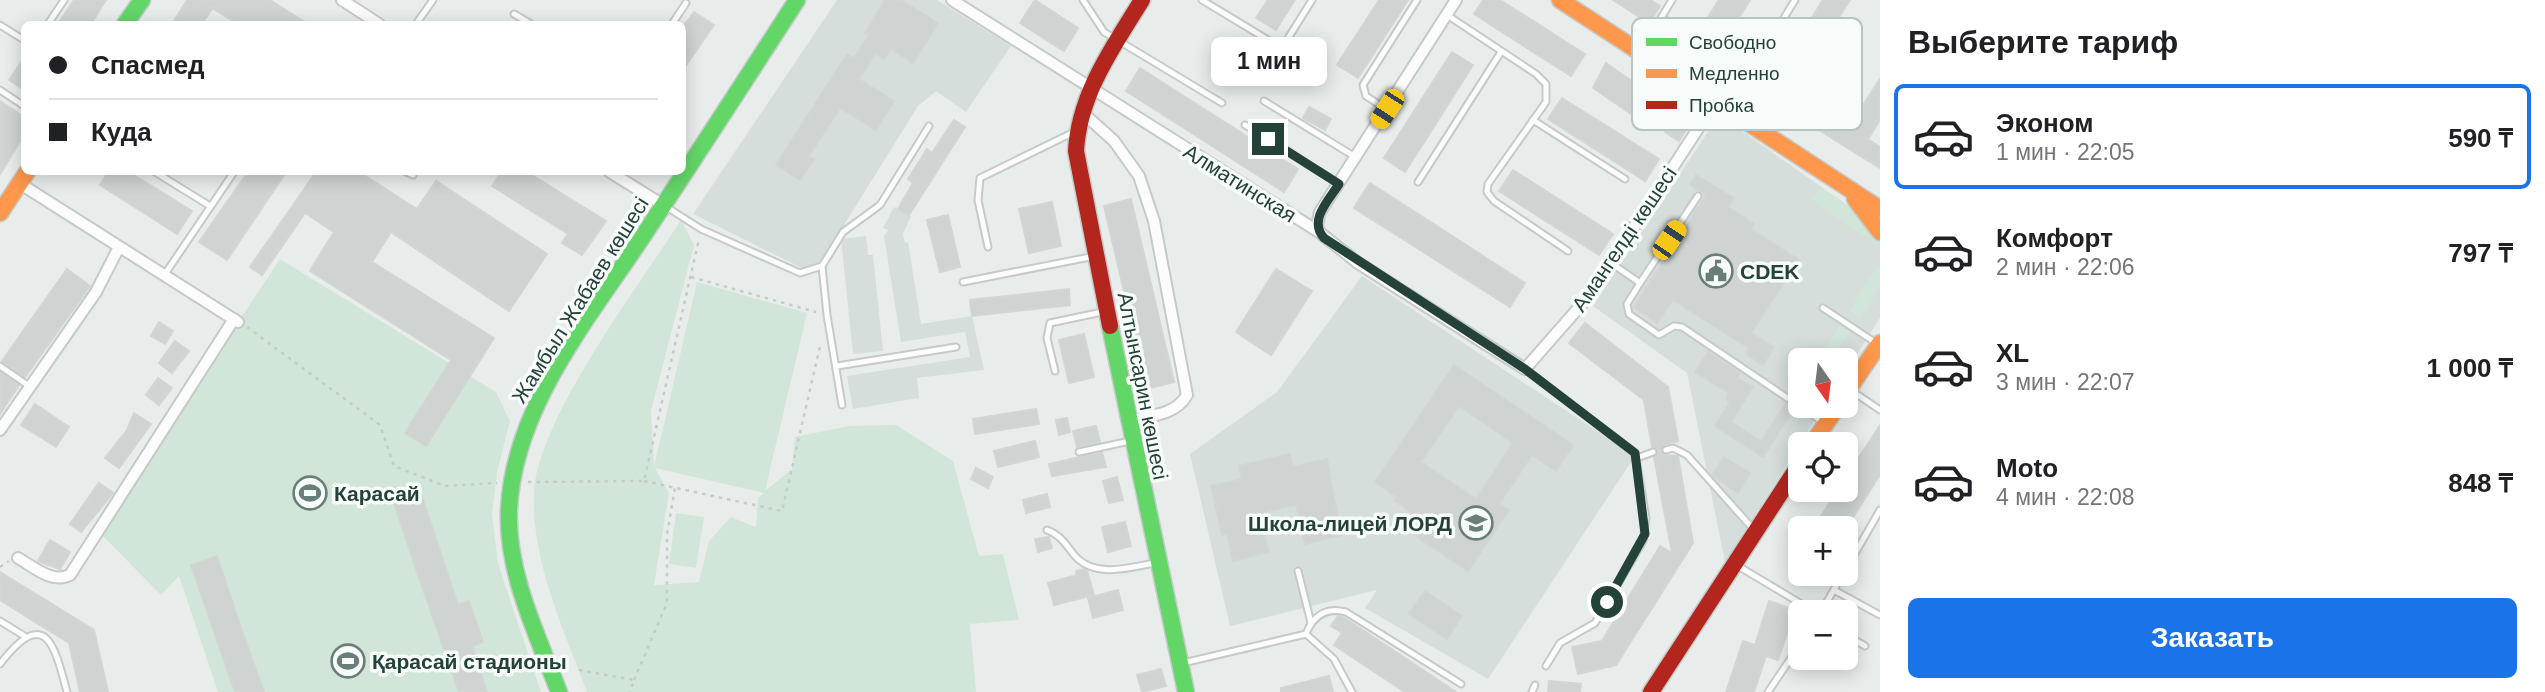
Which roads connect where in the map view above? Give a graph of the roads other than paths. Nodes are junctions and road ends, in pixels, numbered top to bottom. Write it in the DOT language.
graph roads {
  1 [pos="64,0"];
  2 [pos="142,0"];
  3 [pos="342,0"];
  4 [pos="433,0"];
  5 [pos="797,0"];
  6 [pos="952,0"];
  7 [pos="1083,0"];
  8 [pos="1142,0"];
  9 [pos="1202,0"];
  10 [pos="1312,0"];
  11 [pos="1417,0"];
  12 [pos="1456,0"];
  13 [pos="1560,0"];
  14 [pos="1672,0"];
  15 [pos="1795,0"];
  16 [pos="686,3"];
  17 [pos="514,14"];
  18 [pos="1447,15"];
  19 [pos="1661,18"];
  20 [pos="1784,18"];
  21 [pos="50,21"];
  22 [pos="127,21"];
  23 [pos="374,21"];
  24 [pos="418,21"];
  25 [pos="526,21"];
  26 [pos="674,21"];
  27 [pos="0,24"];
  28 [pos="21,38"];
  29 [pos="1117,41"];
  30 [pos="1632,43"];
  31 [pos="1501,52"];
  32 [pos="0,90"];
  33 [pos="1092,90"];
  34 [pos="1264,102"];
  35 [pos="1222,103"];
  36 [pos="21,104"];
  37 [pos="1387,109"];
  38 [pos="1082,112"];
  39 [pos="1532,120"];
  40 [pos="1245,125"];
  41 [pos="929,126"];
  42 [pos="1076,130"];
  43 [pos="1698,130"];
  44 [pos="1758,130"];
  45 [pos="1357,158"];
  46 [pos="686,170"];
  47 [pos="160,175"];
  48 [pos="232,175"];
  49 [pos="615,175"];
  50 [pos="683,175"];
  51 [pos="23,177"];
  52 [pos="1625,179"];
  53 [pos="1418,182"];
  54 [pos="1339,184"];
  55 [pos="1845,187"];
  56 [pos="1698,196"];
  57 [pos="663,205"];
  58 [pos="209,206"];
  59 [pos="1880,209"];
  60 [pos="0,213"];
  61 [pos="1319,232"];
  62 [pos="1880,232"];
  63 [pos="119,247"];
  64 [pos="988,247"];
  65 [pos="1568,251"];
  66 [pos="1095,256"];
  67 [pos="1611,263"];
  68 [pos="822,266"];
  69 [pos="165,274"];
  70 [pos="963,282"];
  71 [pos="1640,283"];
  72 [pos="1823,308"];
  73 [pos="1107,312"];
  74 [pos="1880,343"];
  75 [pos="956,346"];
  76 [pos="0,366"];
  77 [pos="837,366"];
  78 [pos="1525,369"];
  79 [pos="1055,371"];
  80 [pos="1858,376"];
  81 [pos="30,387"];
  82 [pos="1858,397"];
  83 [pos="842,405"];
  84 [pos="1880,410"];
  85 [pos="1830,418"];
  86 [pos="1129,420"];
  87 [pos="1826,424"];
  88 [pos="0,430"];
  89 [pos="1820,432"];
  90 [pos="1133,440"];
  91 [pos="1666,450"];
  92 [pos="1653,452"];
  93 [pos="1079,453"];
  94 [pos="1637,458"];
  95 [pos="1788,482"];
  96 [pos="1880,510"];
  97 [pos="1047,530"];
  98 [pos="1756,532"];
  99 [pos="1858,548"];
  100 [pos="19,558"];
  101 [pos="1157,562"];
  102 [pos="1735,564"];
  103 [pos="1298,571"];
  104 [pos="1836,586"];
  105 [pos="1834,590"];
  106 [pos="1795,600"];
  107 [pos="1828,600"];
  108 [pos="1880,615"];
  109 [pos="0,621"];
  110 [pos="1311,623"];
  111 [pos="1306,634"];
  112 [pos="26,637"];
  113 [pos="1858,642"];
  114 [pos="1865,646"];
  115 [pos="1788,662"];
  116 [pos="0,664"];
  117 [pos="1180,664"];
  118 [pos="1546,666"];
  119 [pos="1461,684"];
  120 [pos="66,692"];
  121 [pos="559,692"];
  122 [pos="1186,692"];
  123 [pos="1352,692"];
  124 [pos="1651,692"];
  125 [pos="1768,692"];
  1 -- 21 [label="lane"];
  2 -- 22 [label="main road"];
  3 -- 23 [label="street"];
  4 -- 24 [label="lane"];
  5 -- 46 [label="main road, Жамбыл Жабаев көшесі"];
  6 -- 33 [label="street, Алматинская"];
  7 -- 29 [label="lane"];
  8 -- 29 [label="main road, Алтынсарин көшесі"];
  9 -- 10 [label="lane"];
  11 -- 37 [label="lane"];
  12 -- 18 [label="street"];
  13 -- 30 [label="main road"];
  14 -- 19 [label="lane"];
  15 -- 20 [label="lane"];
  16 -- 26 [label="lane"];
  17 -- 25 [label="lane"];
  18 -- 31 [label="lane"];
  18 -- 37 [label="street"];
  27 -- 28 [label="lane"];
  29 -- 33 [label="main road, Алтынсарин көшесі"];
  29 -- 35 [label="lane"];
  31 -- 39 [label="lane"];
  31 -- 53 [label="lane"];
  32 -- 36 [label="lane"];
  33 -- 38 [label="main road, Алтынсарин көшесі"];
  33 -- 61 [label="street, Алматинская"];
  34 -- 45 [label="lane"];
  37 -- 45 [label="street"];
  38 -- 42 [label="main road, Алтынсарин көшесі"];
  38 -- 86 [label="street"];
  39 -- 52 [label="lane"];
  39 -- 65 [label="lane"];
  40 -- 54 [label="lane"];
  41 -- 68 [label="lane"];
  42 -- 64 [label="lane"];
  42 -- 66 [label="main road, Алтынсарин көшесі"];
  43 -- 67 [label="street, Амангелді көшесі"];
  44 -- 55 [label="main road"];
  45 -- 54 [label="street"];
  47 -- 58 [label="lane"];
  48 -- 58 [label="lane"];
  49 -- 57 [label="street"];
  50 -- 57 [label="main road, Жамбыл Жабаев көшесі"];
  51 -- 60 [label="main road"];
  51 -- 63 [label="street"];
  54 -- 61 [label="street"];
  55 -- 59 [label="main road"];
  55 -- 62 [label="main road"];
  56 -- 71 [label="lane"];
  57 -- 68 [label="lane"];
  57 -- 121 [label="main road, Жамбыл Жабаев көшесі"];
  58 -- 69 [label="lane"];
  61 -- 78 [label="street, Алматинская"];
  63 -- 69 [label="street"];
  63 -- 81 [label="street"];
  66 -- 70 [label="lane"];
  66 -- 73 [label="main road, Алтынсарин көшесі"];
  67 -- 71 [label="lane"];
  67 -- 78 [label="street, Амангелді көшесі"];
  68 -- 77 [label="lane"];
  69 -- 100 [label="street"];
  71 -- 87 [label="lane"];
  72 -- 74 [label="lane"];
  73 -- 79 [label="lane"];
  73 -- 86 [label="main road, Алтынсарин көшесі"];
  74 -- 80 [label="main road"];
  75 -- 77 [label="lane"];
  76 -- 81 [label="lane"];
  77 -- 83 [label="lane"];
  78 -- 94 [label="lane"];
  81 -- 88 [label="street"];
  82 -- 84 [label="lane"];
  85 -- 87 [label="main road"];
  86 -- 90 [label="main road, Алтынсарин көшесі"];
  87 -- 89 [label="main road"];
  90 -- 93 [label="lane"];
  90 -- 101 [label="main road, Алтынсарин көшесі"];
  91 -- 98 [label="lane"];
  92 -- 94 [label="lane"];
  94 -- 118 [label="lane"];
  95 -- 98 [label="main road"];
  96 -- 99 [label="lane"];
  97 -- 101 [label="lane"];
  98 -- 102 [label="main road"];
  101 -- 117 [label="main road, Алтынсарин көшесі"];
  102 -- 106 [label="lane"];
  102 -- 124 [label="main road"];
  103 -- 110 [label="lane"];
  104 -- 105 [label="lane"];
  105 -- 107 [label="lane"];
  105 -- 108 [label="lane"];
  109 -- 112 [label="lane"];
  110 -- 111 [label="lane"];
  110 -- 119 [label="lane"];
  111 -- 117 [label="lane"];
  111 -- 123 [label="lane"];
  112 -- 116 [label="lane"];
  112 -- 120 [label="lane"];
  113 -- 114 [label="lane"];
  115 -- 125 [label="lane"];
  117 -- 122 [label="main road, Алтынсарин көшесі"];
}
